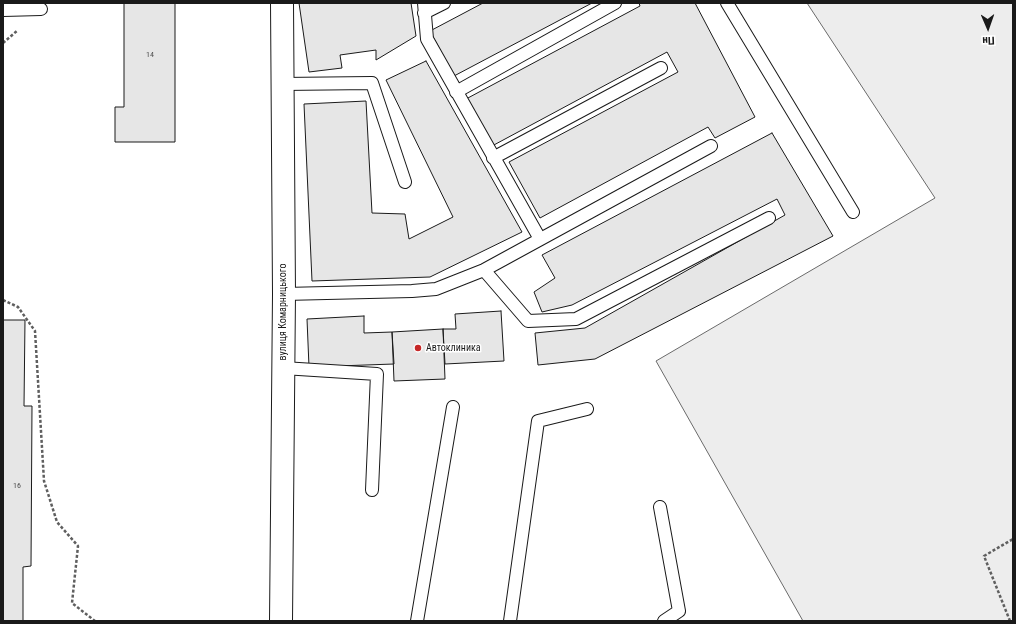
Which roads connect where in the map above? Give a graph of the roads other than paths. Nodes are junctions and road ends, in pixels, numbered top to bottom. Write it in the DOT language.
graph roads {
  1 [pos="282,3"];
  2 [pos="444,3"];
  3 [pos="615,3"];
  4 [pos="727,3"];
  5 [pos="424,8"];
  6 [pos="3,10"];
  7 [pos="41,10"];
  8 [pos="661,68"];
  9 [pos="282,84"];
  10 [pos="456,92"];
  11 [pos="711,146"];
  12 [pos="493,158"];
  13 [pos="405,182"];
  14 [pos="853,212"];
  15 [pos="769,218"];
  16 [pos="540,239"];
  17 [pos="484,270"];
  18 [pos="284,294"];
  19 [pos="283,368"];
  20 [pos="453,407"];
  21 [pos="587,409"];
  22 [pos="372,490"];
  23 [pos="660,507"];
  24 [pos="281,621"];
  25 [pos="417,621"];
  26 [pos="510,621"];
  27 [pos="664,621"];
  1 -- 9 [label="street, вулиця Комарницького"];
  2 -- 5 [label="lane"];
  3 -- 10 [label="lane"];
  4 -- 14 [label="lane"];
  5 -- 10 [label="lane"];
  6 -- 7 [label="lane"];
  8 -- 12 [label="lane"];
  9 -- 13 [label="lane"];
  9 -- 18 [label="street, вулиця Комарницького"];
  10 -- 12 [label="lane"];
  11 -- 16 [label="lane"];
  12 -- 16 [label="lane"];
  15 -- 17 [label="lane"];
  16 -- 17 [label="lane"];
  17 -- 18 [label="lane"];
  18 -- 19 [label="street, вулиця Комарницького"];
  19 -- 22 [label="lane"];
  19 -- 24 [label="street, вулиця Комарницького"];
  20 -- 25 [label="lane"];
  21 -- 26 [label="lane"];
  23 -- 27 [label="lane"];
}
